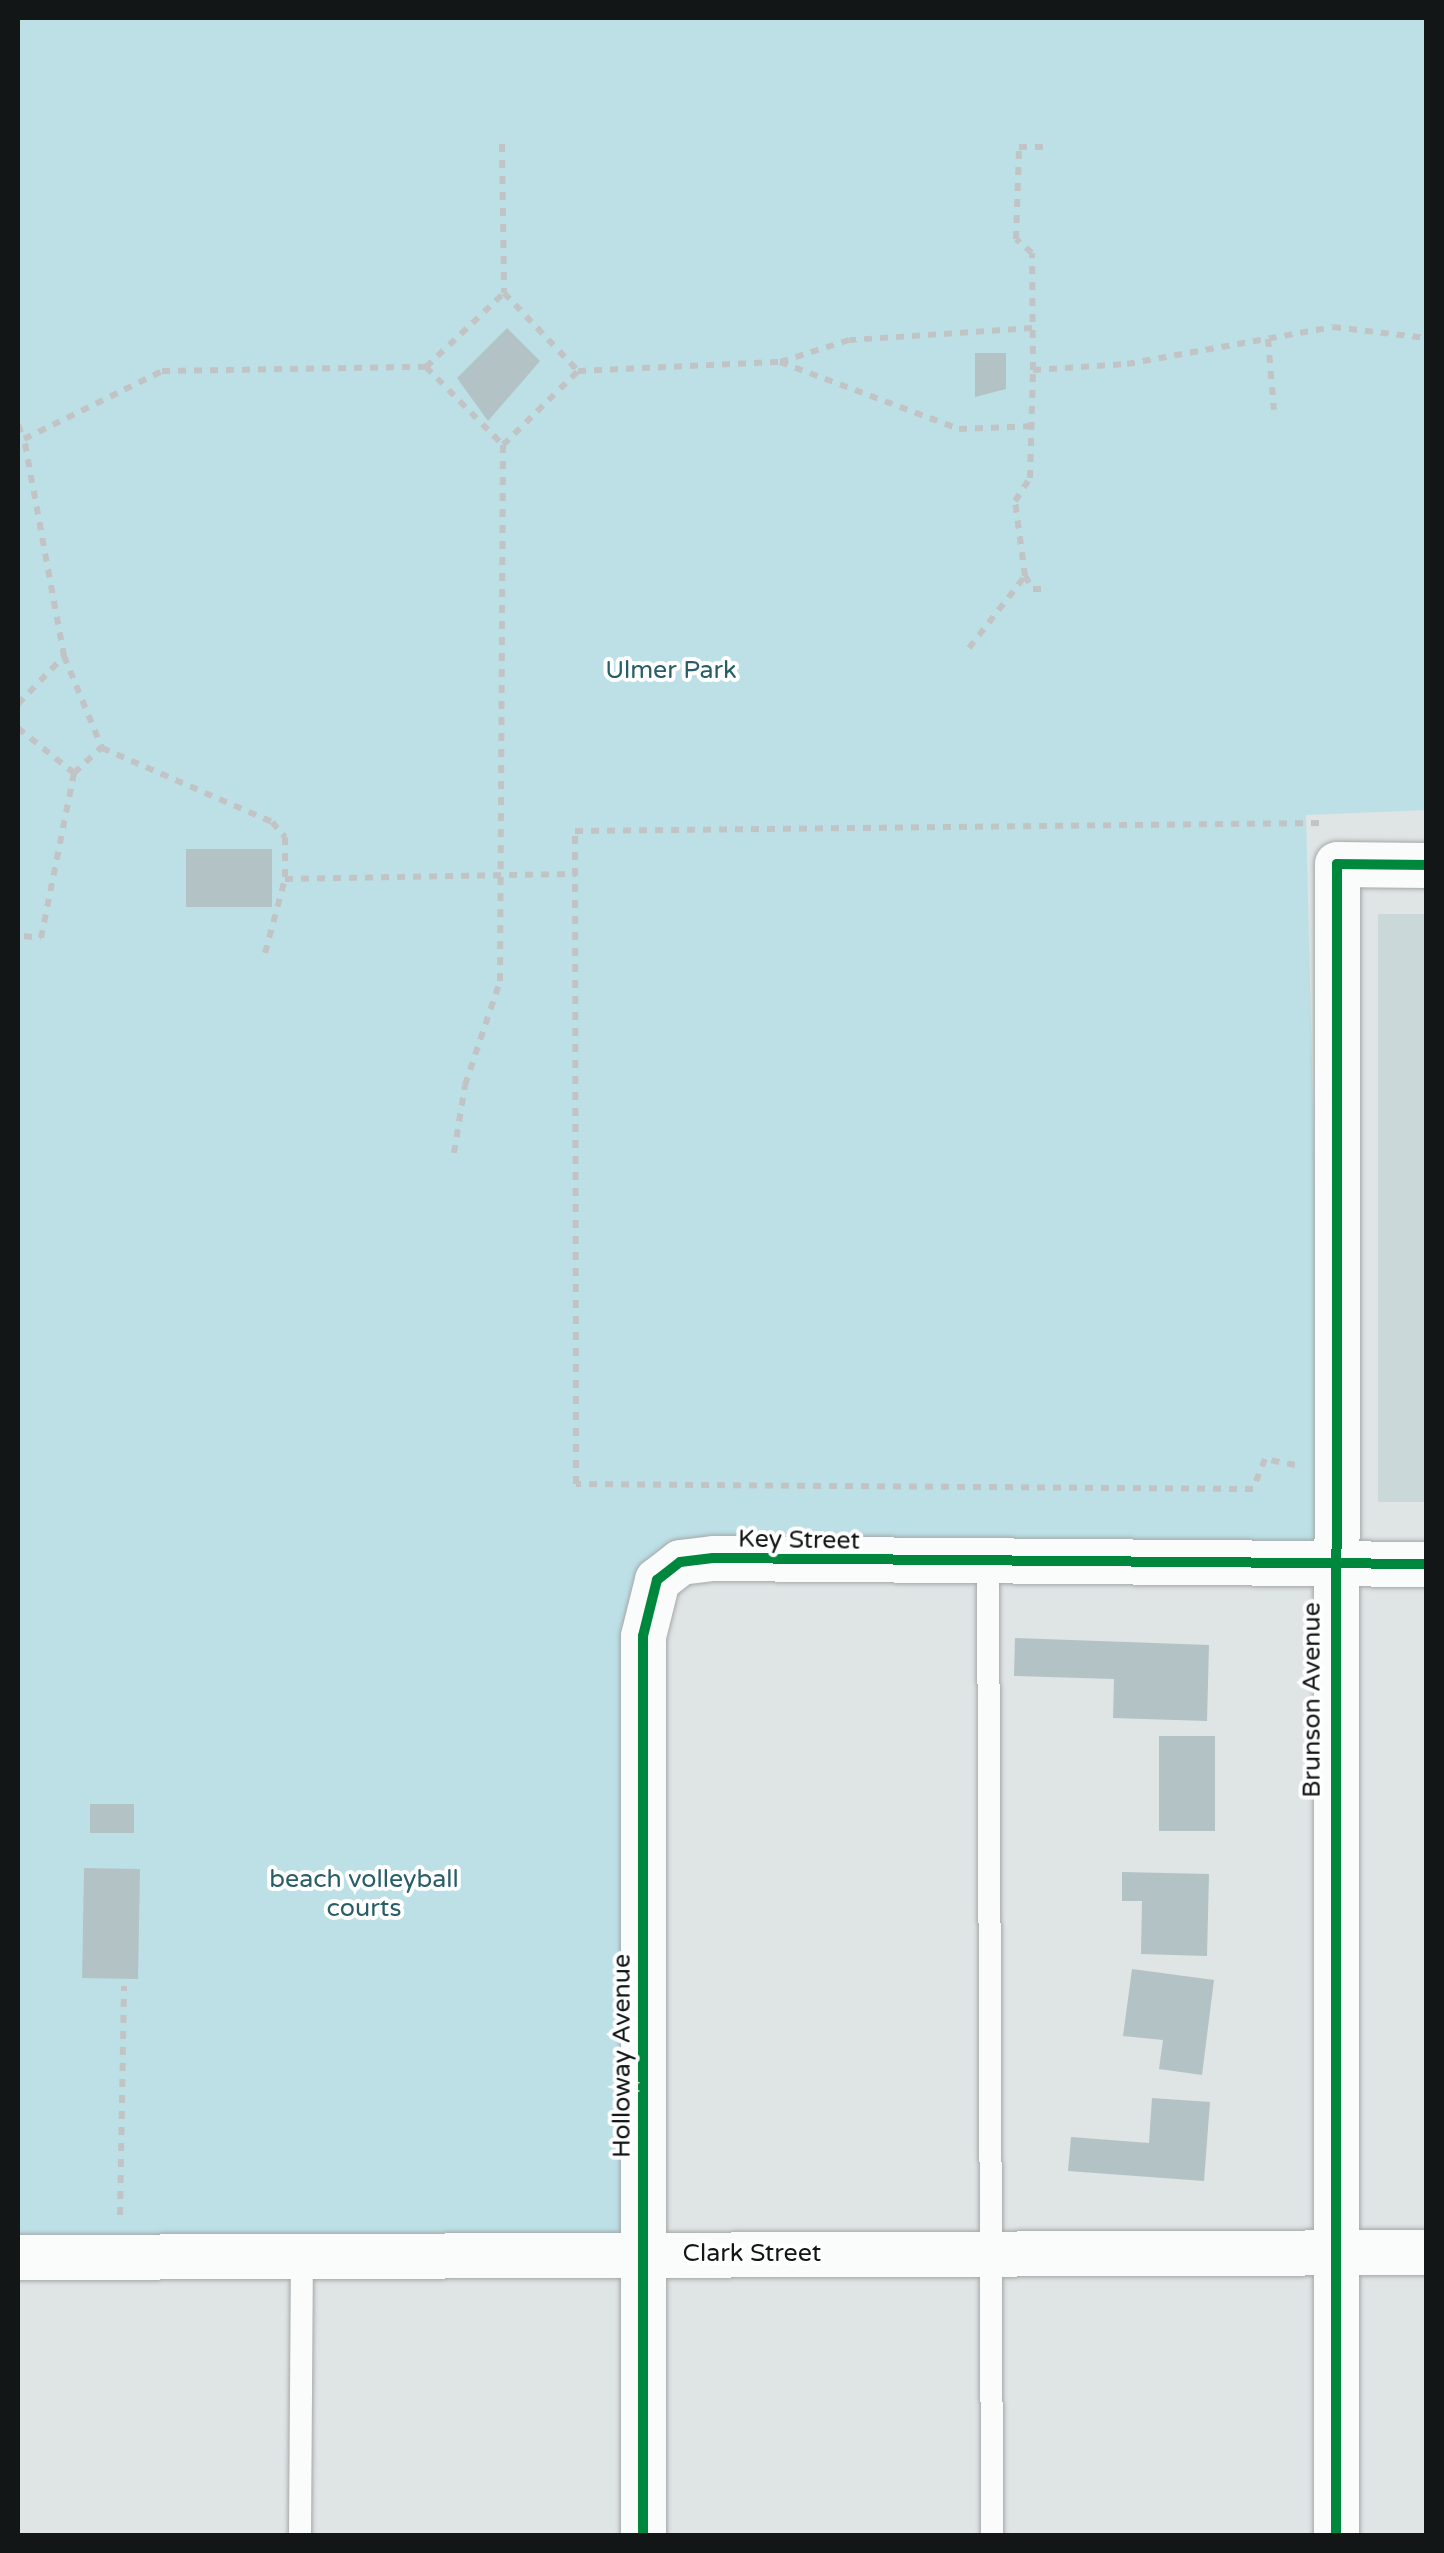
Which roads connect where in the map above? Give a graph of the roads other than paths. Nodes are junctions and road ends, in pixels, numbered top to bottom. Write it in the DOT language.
graph roads {
  1 [pos="1426,865"];
  2 [pos="988,1564"];
  3 [pos="1331,1564"];
  4 [pos="1426,1564"];
  5 [pos="657,1580"];
  6 [pos="1336,2252"];
  7 [pos="1426,2252"];
  8 [pos="642,2253"];
  9 [pos="992,2253"];
  10 [pos="302,2256"];
  11 [pos="18,2257"];
  12 [pos="300,2536"];
  13 [pos="643,2536"];
  14 [pos="992,2536"];
  15 [pos="1336,2536"];
  1 -- 3 [label="street, Brunson Avenue"];
  2 -- 3 [label="street, Key Street"];
  2 -- 5 [label="street, Key Street"];
  2 -- 9 [label="lane"];
  3 -- 4 [label="street, Key Street"];
  3 -- 6 [label="street, Brunson Avenue"];
  5 -- 8 [label="street, Holloway Avenue"];
  6 -- 7 [label="street, Clark Street"];
  6 -- 9 [label="street, Clark Street"];
  6 -- 15 [label="street, Brunson Avenue"];
  8 -- 9 [label="street, Clark Street"];
  8 -- 10 [label="street, Clark Street"];
  8 -- 13 [label="street, Holloway Avenue"];
  9 -- 14 [label="lane"];
  10 -- 11 [label="street, Clark Street"];
  10 -- 12 [label="lane"];
}
